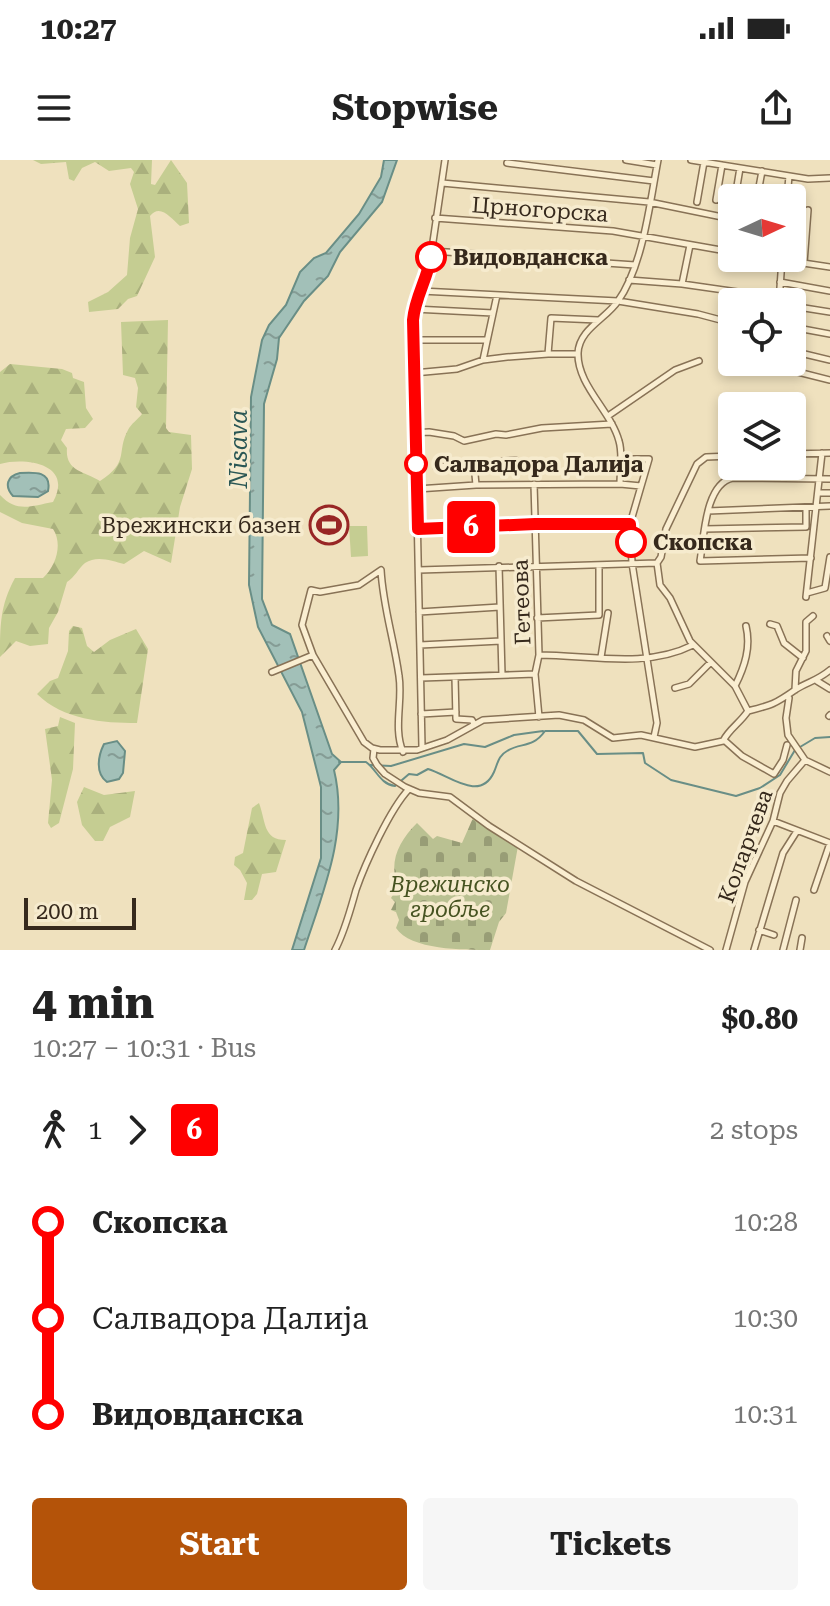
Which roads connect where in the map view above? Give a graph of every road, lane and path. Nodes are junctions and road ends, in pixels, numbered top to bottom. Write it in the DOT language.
graph roads {
  1 [pos="445,160"];
  2 [pos="626,160"];
  3 [pos="691,160"];
  4 [pos="658,162"];
  5 [pos="704,162"];
  6 [pos="507,163"];
  7 [pos="722,165"];
  8 [pos="740,168"];
  9 [pos="762,171"];
  10 [pos="789,176"];
  11 [pos="830,178"];
  12 [pos="654,181"];
  13 [pos="442,183"];
  14 [pos="737,184"];
  15 [pos="760,184"];
  16 [pos="788,184"];
  17 [pos="716,200"];
  18 [pos="649,202"];
  19 [pos="697,202"];
  20 [pos="808,210"];
  21 [pos="718,215"];
  22 [pos="435,218"];
  23 [pos="643,236"];
  24 [pos="806,236"];
  25 [pos="690,245"];
  26 [pos="718,250"];
  27 [pos="432,251"];
  28 [pos="806,263"];
  29 [pos="635,265"];
  30 [pos="830,267"];
  31 [pos="781,272"];
  32 [pos="629,280"];
  33 [pos="780,282"];
  34 [pos="682,284"];
  35 [pos="780,288"];
  36 [pos="718,290"];
  37 [pos="421,291"];
  38 [pos="830,291"];
  39 [pos="497,295"];
  40 [pos="618,301"];
  41 [pos="806,308"];
  42 [pos="414,309"];
  43 [pos="830,312"];
  44 [pos="493,313"];
  45 [pos="718,319"];
  46 [pos="599,320"];
  47 [pos="806,330"];
  48 [pos="830,334"];
  49 [pos="414,340"];
  50 [pos="487,340"];
  51 [pos="548,354"];
  52 [pos="578,354"];
  53 [pos="806,355"];
  54 [pos="483,360"];
  55 [pos="830,360"];
  56 [pos="699,361"];
  57 [pos="414,373"];
  58 [pos="803,376"];
  59 [pos="830,380"];
  60 [pos="608,416"];
  61 [pos="612,424"];
  62 [pos="414,433"];
  63 [pos="822,453"];
  64 [pos="830,453"];
  65 [pos="806,454"];
  66 [pos="718,457"];
  67 [pos="620,459"];
  68 [pos="515,460"];
  69 [pos="474,464"];
  70 [pos="436,467"];
  71 [pos="821,478"];
  72 [pos="830,479"];
  73 [pos="534,484"];
  74 [pos="620,484"];
  75 [pos="476,485"];
  76 [pos="641,486"];
  77 [pos="417,489"];
  78 [pos="819,493"];
  79 [pos="830,493"];
  80 [pos="830,506"];
  81 [pos="818,507"];
  82 [pos="806,508"];
  83 [pos="708,511"];
  84 [pos="535,524"];
  85 [pos="630,524"];
  86 [pos="418,529"];
  87 [pos="705,529"];
  88 [pos="830,557"];
  89 [pos="811,558"];
  90 [pos="632,563"];
  91 [pos="657,563"];
  92 [pos="536,565"];
  93 [pos="599,565"];
  94 [pos="499,566"];
  95 [pos="419,570"];
  96 [pos="500,607"];
  97 [pos="419,612"];
  98 [pos="608,613"];
  99 [pos="813,616"];
  100 [pos="537,618"];
  101 [pos="770,624"];
  102 [pos="746,626"];
  103 [pos="501,641"];
  104 [pos="420,645"];
  105 [pos="693,645"];
  106 [pos="313,655"];
  107 [pos="539,655"];
  108 [pos="601,657"];
  109 [pos="803,659"];
  110 [pos="647,660"];
  111 [pos="711,662"];
  112 [pos="830,670"];
  113 [pos="272,672"];
  114 [pos="535,674"];
  115 [pos="502,675"];
  116 [pos="455,677"];
  117 [pos="421,678"];
  118 [pos="817,681"];
  119 [pos="735,686"];
  120 [pos="675,688"];
  121 [pos="830,689"];
  122 [pos="795,690"];
  123 [pos="789,697"];
  124 [pos="748,711"];
  125 [pos="456,712"];
  126 [pos="421,714"];
  127 [pos="539,717"];
  128 [pos="474,724"];
  129 [pos="788,735"];
  130 [pos="654,737"];
  131 [pos="724,740"];
  132 [pos="787,745"];
  133 [pos="796,746"];
  134 [pos="422,747"];
  135 [pos="374,749"];
  136 [pos="403,752"];
  137 [pos="805,760"];
  138 [pos="830,772"];
  139 [pos="409,789"];
  140 [pos="773,821"];
  141 [pos="797,831"];
  142 [pos="830,843"];
  143 [pos="814,890"];
  144 [pos="796,900"];
  145 [pos="759,930"];
  146 [pos="774,935"];
  147 [pos="802,938"];
  148 [pos="335,950"];
  149 [pos="710,950"];
  150 [pos="726,950"];
  151 [pos="754,950"];
  152 [pos="783,950"];
  153 [pos="800,950"];
  1 -- 13 [label="street"];
  2 -- 4 [label="street"];
  3 -- 5 [label="street"];
  4 -- 12 [label="street"];
  5 -- 7 [label="street"];
  5 -- 19 [label="street"];
  6 -- 12 [label="street"];
  7 -- 8 [label="street"];
  7 -- 17 [label="street"];
  8 -- 9 [label="street"];
  8 -- 14 [label="street"];
  9 -- 10 [label="street"];
  9 -- 15 [label="street"];
  10 -- 11 [label="street"];
  10 -- 16 [label="street"];
  12 -- 18 [label="street"];
  13 -- 18 [label="street"];
  13 -- 22 [label="street"];
  18 -- 21 [label="street"];
  18 -- 23 [label="street"];
  20 -- 24 [label="street"];
  22 -- 23 [label="street, Црногорска"];
  22 -- 27 [label="street"];
  23 -- 25 [label="street, Црногорска"];
  23 -- 29 [label="street"];
  25 -- 26 [label="street, Црногорска"];
  25 -- 34 [label="street"];
  27 -- 29 [label="street"];
  27 -- 37 [label="street"];
  28 -- 30 [label="street"];
  29 -- 32 [label="street"];
  31 -- 33 [label="street"];
  32 -- 34 [label="street"];
  32 -- 40 [label="street"];
  33 -- 35 [label="street"];
  33 -- 38 [label="street"];
  34 -- 36 [label="street"];
  37 -- 39 [label="street"];
  37 -- 42 [label="street"];
  39 -- 40 [label="street"];
  39 -- 44 [label="street"];
  40 -- 45 [label="street"];
  40 -- 46 [label="street"];
  41 -- 43 [label="street"];
  42 -- 44 [label="street"];
  42 -- 49 [label="street"];
  44 -- 50 [label="street"];
  46 -- 51 [label="street"];
  46 -- 52 [label="street"];
  47 -- 48 [label="street"];
  49 -- 50 [label="street"];
  49 -- 57 [label="street"];
  50 -- 54 [label="street"];
  51 -- 52 [label="street"];
  51 -- 54 [label="street"];
  52 -- 60 [label="street"];
  53 -- 55 [label="street"];
  54 -- 57 [label="street"];
  56 -- 60 [label="street"];
  57 -- 62 [label="street"];
  58 -- 59 [label="street"];
  60 -- 61 [label="street"];
  61 -- 62 [label="street"];
  61 -- 67 [label="street"];
  62 -- 77 [label="street"];
  63 -- 64 [label="street"];
  63 -- 65 [label="street"];
  63 -- 71 [label="street"];
  66 -- 91 [label="street"];
  67 -- 74 [label="street"];
  67 -- 76 [label="street"];
  68 -- 69 [label="street"];
  69 -- 70 [label="street"];
  69 -- 75 [label="street"];
  71 -- 72 [label="street"];
  71 -- 78 [label="street"];
  71 -- 83 [label="street"];
  73 -- 74 [label="street"];
  73 -- 75 [label="street"];
  73 -- 84 [label="street, Гетеова"];
  74 -- 76 [label="street"];
  75 -- 77 [label="street"];
  76 -- 85 [label="street"];
  77 -- 86 [label="street"];
  78 -- 79 [label="street"];
  78 -- 81 [label="street"];
  80 -- 81 [label="street"];
  81 -- 82 [label="street"];
  81 -- 89 [label="street"];
  82 -- 83 [label="street"];
  82 -- 87 [label="street"];
  83 -- 87 [label="street"];
  84 -- 85 [label="street"];
  84 -- 86 [label="street"];
  84 -- 92 [label="street, Гетеова"];
  85 -- 90 [label="street"];
  86 -- 95 [label="street"];
  87 -- 89 [label="street"];
  88 -- 89 [label="street"];
  90 -- 91 [label="street"];
  90 -- 93 [label="street"];
  90 -- 110 [label="street"];
  91 -- 105 [label="street"];
  92 -- 93 [label="street"];
  92 -- 94 [label="street"];
  92 -- 100 [label="street, Гетеова"];
  93 -- 100 [label="street"];
  94 -- 95 [label="street"];
  94 -- 96 [label="street"];
  95 -- 97 [label="street"];
  96 -- 97 [label="street"];
  96 -- 103 [label="street"];
  97 -- 104 [label="street"];
  98 -- 108 [label="street"];
  99 -- 109 [label="street"];
  100 -- 107 [label="street, Гетеова"];
  101 -- 109 [label="street"];
  102 -- 119 [label="street"];
  103 -- 104 [label="street"];
  103 -- 115 [label="street"];
  104 -- 117 [label="street"];
  105 -- 110 [label="street"];
  105 -- 111 [label="street"];
  106 -- 113 [label="street"];
  106 -- 135 [label="street"];
  106 -- 136 [label="street"];
  107 -- 108 [label="street"];
  107 -- 114 [label="street, Гетеова"];
  108 -- 110 [label="street"];
  109 -- 122 [label="street"];
  110 -- 130 [label="street"];
  111 -- 119 [label="street"];
  111 -- 120 [label="street"];
  112 -- 118 [label="street"];
  114 -- 115 [label="street"];
  114 -- 127 [label="street, Гетеова"];
  115 -- 116 [label="street"];
  116 -- 117 [label="street"];
  116 -- 125 [label="street"];
  117 -- 126 [label="street"];
  118 -- 121 [label="street"];
  118 -- 122 [label="street"];
  119 -- 124 [label="street"];
  122 -- 123 [label="street"];
  123 -- 124 [label="street"];
  123 -- 129 [label="street"];
  124 -- 131 [label="street"];
  125 -- 126 [label="street"];
  125 -- 128 [label="street"];
  126 -- 134 [label="street"];
  127 -- 128 [label="street"];
  127 -- 130 [label="street"];
  128 -- 134 [label="street"];
  129 -- 132 [label="street"];
  129 -- 133 [label="street"];
  130 -- 131 [label="street"];
  131 -- 132 [label="street"];
  132 -- 133 [label="street"];
  133 -- 137 [label="street"];
  134 -- 136 [label="street"];
  135 -- 136 [label="street"];
  135 -- 139 [label="street"];
  137 -- 138 [label="street"];
  137 -- 140 [label="street, Коларчева"];
  139 -- 148 [label="street"];
  139 -- 149 [label="street"];
  140 -- 141 [label="street"];
  140 -- 150 [label="street, Коларчева"];
  141 -- 142 [label="street"];
  141 -- 145 [label="street"];
  142 -- 143 [label="street"];
  144 -- 152 [label="street"];
  145 -- 146 [label="street"];
  145 -- 151 [label="street"];
  147 -- 153 [label="street"];
}
